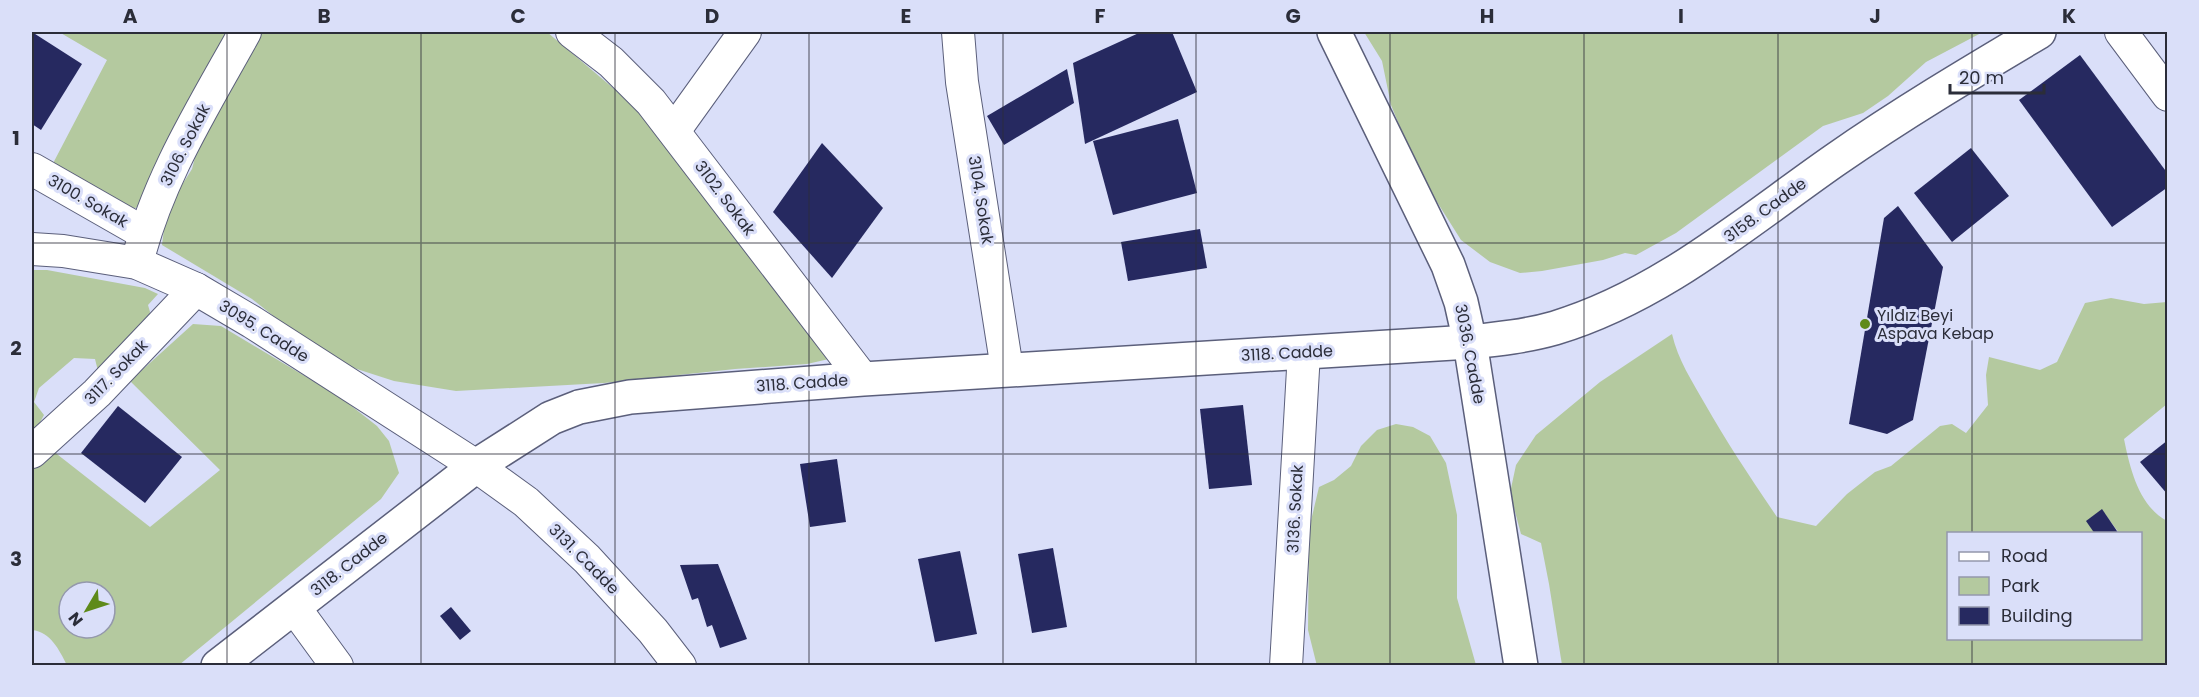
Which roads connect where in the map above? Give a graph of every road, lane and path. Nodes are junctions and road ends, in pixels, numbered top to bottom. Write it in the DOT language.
graph roads {
  1 [pos="245,32"];
  2 [pos="572,32"];
  3 [pos="745,32"];
  4 [pos="958,32"];
  5 [pos="1335,32"];
  6 [pos="2039,32"];
  7 [pos="2121,32"];
  8 [pos="2168,95"];
  9 [pos="674,131"];
  10 [pos="32,169"];
  11 [pos="144,233"];
  12 [pos="32,249"];
  13 [pos="137,263"];
  14 [pos="196,289"];
  15 [pos="1470,342"];
  16 [pos="1304,352"];
  17 [pos="1008,369"];
  18 [pos="863,379"];
  19 [pos="32,452"];
  20 [pos="476,466"];
  21 [pos="294,607"];
  22 [pos="218,666"];
  23 [pos="337,666"];
  24 [pos="680,666"];
  25 [pos="1286,666"];
  26 [pos="1521,666"];
  1 -- 11 [label="street, 3106. Sokak"];
  2 -- 9 [label="street, 3102. Sokak"];
  3 -- 9 [label="street"];
  4 -- 17 [label="street, 3104. Sokak"];
  5 -- 15 [label="street, 3036. Cadde"];
  6 -- 15 [label="street, 3158. Cadde"];
  7 -- 8 [label="street"];
  9 -- 18 [label="street, 3102. Sokak"];
  10 -- 11 [label="street, 3100. Sokak"];
  11 -- 13 [label="street, 3106. Sokak"];
  12 -- 13 [label="street, 3095. Cadde"];
  13 -- 14 [label="street, 3095. Cadde"];
  14 -- 19 [label="street, 3117. Sokak"];
  14 -- 20 [label="street, 3095. Cadde"];
  15 -- 16 [label="street, 3118. Cadde"];
  15 -- 26 [label="street, 3036. Cadde"];
  16 -- 17 [label="street, 3118. Cadde"];
  16 -- 25 [label="street, 3136. Sokak"];
  17 -- 18 [label="street, 3118. Cadde"];
  18 -- 20 [label="street, 3118. Cadde"];
  20 -- 21 [label="street, 3118. Cadde"];
  20 -- 24 [label="street, 3131. Cadde"];
  21 -- 22 [label="street, 3118. Cadde"];
  21 -- 23 [label="street"];
}
